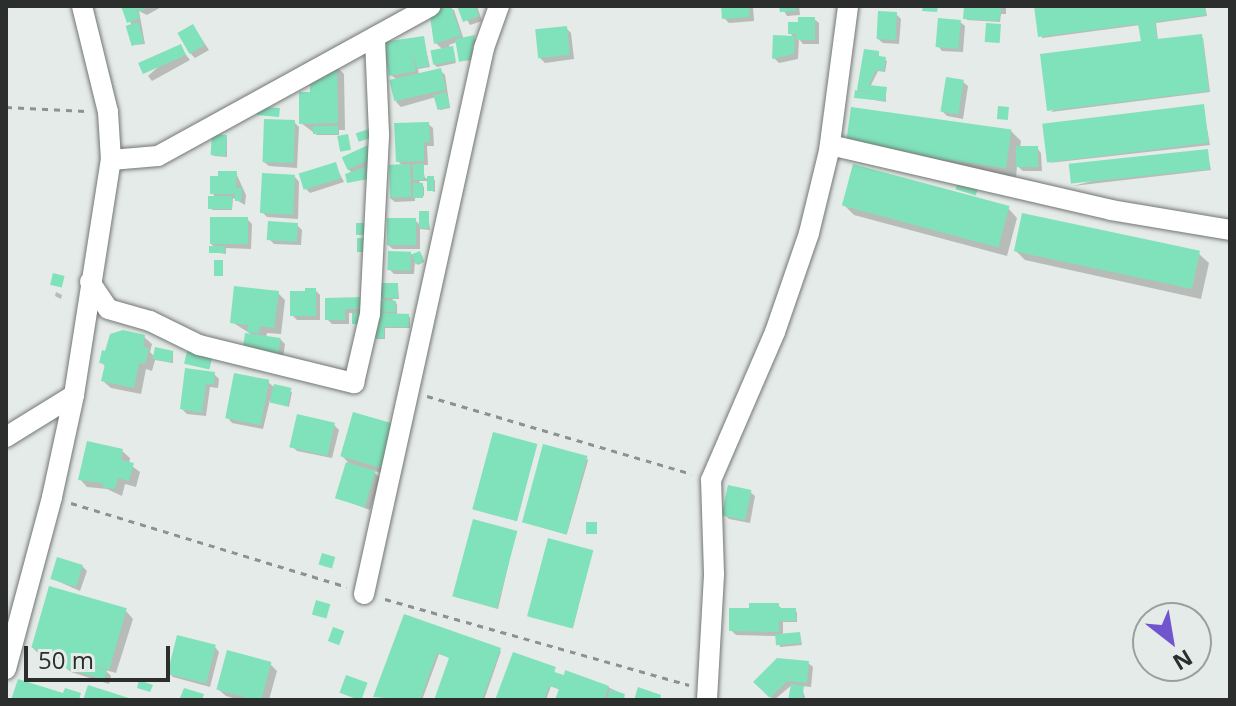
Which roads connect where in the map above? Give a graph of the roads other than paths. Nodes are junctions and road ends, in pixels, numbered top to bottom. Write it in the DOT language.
graph roads {
  1 [pos="82,6"];
  2 [pos="431,6"];
  3 [pos="499,6"];
  4 [pos="848,6"];
  5 [pos="375,37"];
  6 [pos="830,145"];
  7 [pos="111,160"];
  8 [pos="1230,230"];
  9 [pos="90,282"];
  10 [pos="74,395"];
  11 [pos="6,437"];
  12 [pos="364,594"];
  13 [pos="6,669"];
  14 [pos="708,696"];
  1 -- 7 [label="street"];
  2 -- 5 [label="street"];
  3 -- 12 [label="street"];
  4 -- 6 [label="street"];
  5 -- 7 [label="street"];
  5 -- 9 [label="street"];
  6 -- 8 [label="street"];
  6 -- 14 [label="street"];
  7 -- 9 [label="street"];
  9 -- 10 [label="street"];
  10 -- 11 [label="street"];
  10 -- 13 [label="street"];
}
